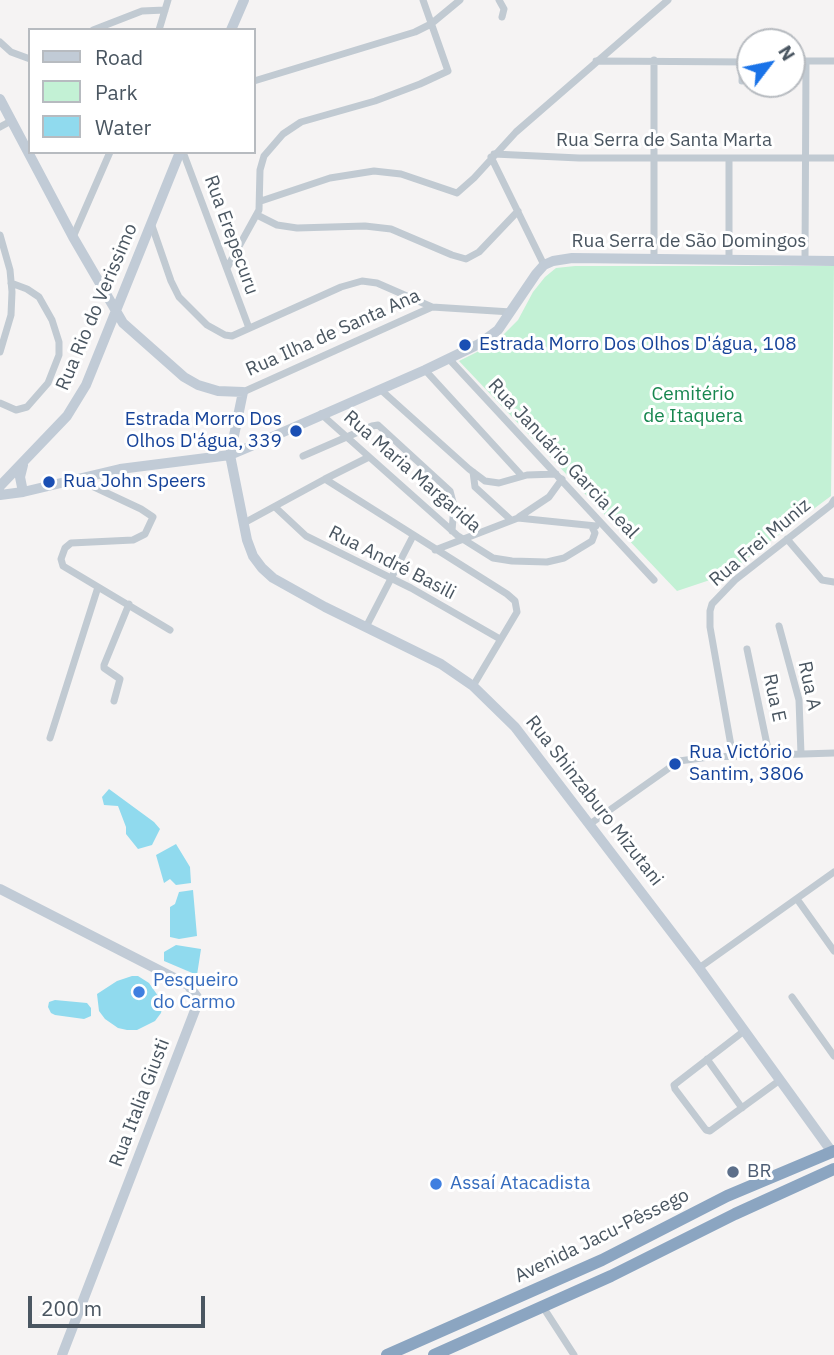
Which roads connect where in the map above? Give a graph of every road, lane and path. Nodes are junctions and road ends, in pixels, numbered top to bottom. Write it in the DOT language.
graph roads {
  1 [pos="168,0"];
  2 [pos="244,0"];
  3 [pos="423,0"];
  4 [pos="460,0"];
  5 [pos="499,0"];
  6 [pos="668,0"];
  7 [pos="165,10"];
  8 [pos="502,18"];
  9 [pos="431,24"];
  10 [pos="98,28"];
  11 [pos="160,28"];
  12 [pos="233,28"];
  13 [pos="0,42"];
  14 [pos="28,58"];
  15 [pos="654,60"];
  16 [pos="595,61"];
  17 [pos="806,61"];
  18 [pos="834,61"];
  19 [pos="736,62"];
  20 [pos="256,80"];
  21 [pos="806,98"];
  22 [pos="0,99"];
  23 [pos="11,121"];
  24 [pos="0,127"];
  25 [pos="28,145"];
  26 [pos="109,154"];
  27 [pos="180,154"];
  28 [pos="182,154"];
  29 [pos="493,155"];
  30 [pos="36,157"];
  31 [pos="655,158"];
  32 [pos="729,158"];
  33 [pos="805,158"];
  34 [pos="834,158"];
  35 [pos="261,201"];
  36 [pos="518,211"];
  37 [pos="257,215"];
  38 [pos="151,223"];
  39 [pos="0,235"];
  40 [pos="73,237"];
  41 [pos="653,259"];
  42 [pos="729,260"];
  43 [pos="805,260"];
  44 [pos="834,261"];
  45 [pos="544,265"];
  46 [pos="227,268"];
  47 [pos="11,283"];
  48 [pos="101,288"];
  49 [pos="124,292"];
  50 [pos="432,307"];
  51 [pos="115,312"];
  52 [pos="511,312"];
  53 [pos="249,328"];
  54 [pos="0,352"];
  55 [pos="449,359"];
  56 [pos="425,370"];
  57 [pos="381,390"];
  58 [pos="243,392"];
  59 [pos="0,403"];
  60 [pos="321,414"];
  61 [pos="346,436"];
  62 [pos="230,455"];
  63 [pos="303,456"];
  64 [pos="369,457"];
  65 [pos="24,461"];
  66 [pos="473,472"];
  67 [pos="96,474"];
  68 [pos="522,476"];
  69 [pos="559,476"];
  70 [pos="75,479"];
  71 [pos="325,479"];
  72 [pos="0,486"];
  73 [pos="98,490"];
  74 [pos="23,492"];
  75 [pos="0,495"];
  76 [pos="834,500"];
  77 [pos="275,507"];
  78 [pos="514,519"];
  79 [pos="244,523"];
  80 [pos="603,525"];
  81 [pos="594,530"];
  82 [pos="452,531"];
  83 [pos="413,536"];
  84 [pos="787,539"];
  85 [pos="463,540"];
  86 [pos="435,550"];
  87 [pos="391,578"];
  88 [pos="654,580"];
  89 [pos="834,582"];
  90 [pos="98,587"];
  91 [pos="129,604"];
  92 [pos="779,626"];
  93 [pos="366,627"];
  94 [pos="170,631"];
  95 [pos="500,639"];
  96 [pos="747,649"];
  97 [pos="474,687"];
  98 [pos="114,701"];
  99 [pos="50,738"];
  100 [pos="834,753"];
  101 [pos="769,754"];
  102 [pos="801,754"];
  103 [pos="733,757"];
  104 [pos="590,824"];
  105 [pos="834,872"];
  106 [pos="0,889"];
  107 [pos="797,899"];
  108 [pos="834,951"];
  109 [pos="699,968"];
  110 [pos="792,998"];
  111 [pos="744,1031"];
  112 [pos="834,1056"];
  113 [pos="707,1059"];
  114 [pos="780,1080"];
  115 [pos="742,1108"];
  116 [pos="833,1152"];
  117 [pos="834,1169"];
  118 [pos="543,1307"];
  119 [pos="62,1355"];
  120 [pos="387,1355"];
  121 [pos="434,1355"];
  122 [pos="574,1355"];
  1 -- 7 [label="street"];
  2 -- 12 [label="street"];
  3 -- 9 [label="street"];
  4 -- 9 [label="street"];
  5 -- 8 [label="street"];
  6 -- 16 [label="street"];
  7 -- 10 [label="street"];
  7 -- 11 [label="street"];
  9 -- 20 [label="street"];
  9 -- 35 [label="street"];
  13 -- 14 [label="street"];
  15 -- 16 [label="street"];
  15 -- 19 [label="street"];
  15 -- 31 [label="street"];
  16 -- 29 [label="street"];
  17 -- 18 [label="street"];
  21 -- 33 [label="street"];
  22 -- 23 [label="street, Rua Ilha de Santa Ana"];
  23 -- 24 [label="street"];
  23 -- 25 [label="street, Rua Ilha de Santa Ana"];
  26 -- 40 [label="street"];
  27 -- 38 [label="street, Rua Rio do Verissimo"];
  28 -- 46 [label="street, Rua Erepecuru"];
  29 -- 31 [label="street, Rua Serra de Santa Marta"];
  29 -- 35 [label="street"];
  29 -- 36 [label="street"];
  30 -- 40 [label="street, Rua Ilha de Santa Ana"];
  31 -- 32 [label="street, Rua Serra de Santa Marta"];
  31 -- 41 [label="street"];
  32 -- 33 [label="street, Rua Serra de Santa Marta"];
  32 -- 42 [label="street"];
  33 -- 34 [label="street, Rua Serra de Santa Marta"];
  33 -- 43 [label="street"];
  35 -- 37 [label="street"];
  36 -- 37 [label="street"];
  36 -- 45 [label="street"];
  37 -- 46 [label="street"];
  38 -- 49 [label="street, Rua Rio do Verissimo"];
  38 -- 53 [label="street"];
  39 -- 47 [label="street"];
  40 -- 48 [label="street, Rua Ilha de Santa Ana"];
  41 -- 42 [label="street, Rua Serra de São Domingos"];
  41 -- 45 [label="street, Rua Serra de São Domingos"];
  42 -- 43 [label="street, Rua Serra de São Domingos"];
  43 -- 44 [label="street, Rua Serra de São Domingos"];
  45 -- 52 [label="street"];
  46 -- 53 [label="street, Rua Erepecuru"];
  47 -- 54 [label="street"];
  47 -- 59 [label="street"];
  48 -- 49 [label="street"];
  48 -- 51 [label="street, Rua Ilha de Santa Ana"];
  49 -- 51 [label="street, Rua Rio do Verissimo"];
  50 -- 52 [label="street, Rua Ilha de Santa Ana"];
  50 -- 53 [label="street"];
  50 -- 58 [label="street, Rua Ilha de Santa Ana"];
  51 -- 58 [label="street, Rua Ilha de Santa Ana"];
  51 -- 65 [label="street, Rua Rio do Verissimo"];
  52 -- 55 [label="street"];
  55 -- 56 [label="street"];
  55 -- 69 [label="street, Rua Januário Garcia Leal"];
  56 -- 57 [label="street"];
  56 -- 68 [label="street"];
  57 -- 60 [label="street"];
  57 -- 66 [label="street"];
  58 -- 62 [label="street, Rua Shinzaburo Mizutani"];
  60 -- 61 [label="street, Rua Maria Margarida"];
  60 -- 62 [label="street"];
  61 -- 63 [label="street"];
  61 -- 64 [label="street, Rua Maria Margarida"];
  61 -- 82 [label="street"];
  62 -- 67 [label="street"];
  62 -- 79 [label="street, Rua Shinzaburo Mizutani"];
  64 -- 71 [label="street"];
  64 -- 82 [label="street, Rua Maria Margarida"];
  65 -- 72 [label="street, Rua Rio do Verissimo"];
  65 -- 74 [label="street"];
  66 -- 68 [label="street"];
  66 -- 78 [label="street"];
  67 -- 70 [label="street"];
  67 -- 73 [label="street"];
  68 -- 69 [label="street"];
  69 -- 78 [label="street"];
  69 -- 80 [label="street, Rua Januário Garcia Leal"];
  70 -- 73 [label="street"];
  70 -- 74 [label="street"];
  71 -- 77 [label="street"];
  71 -- 83 [label="street"];
  73 -- 90 [label="street"];
  74 -- 75 [label="street"];
  76 -- 84 [label="street, Rua Frei Muniz"];
  77 -- 79 [label="street"];
  77 -- 87 [label="street, Rua André Basili"];
  78 -- 81 [label="street"];
  78 -- 85 [label="street"];
  79 -- 93 [label="street, Rua Shinzaburo Mizutani"];
  80 -- 81 [label="street"];
  80 -- 88 [label="street, Rua Januário Garcia Leal"];
  81 -- 85 [label="street, Rua Maria Margarida"];
  82 -- 85 [label="street, Rua Maria Margarida"];
  83 -- 86 [label="street"];
  83 -- 87 [label="street"];
  84 -- 89 [label="street"];
  84 -- 103 [label="street, Rua Frei Muniz"];
  85 -- 86 [label="street"];
  86 -- 95 [label="street"];
  87 -- 93 [label="street"];
  87 -- 95 [label="street, Rua André Basili"];
  90 -- 91 [label="street"];
  90 -- 99 [label="street"];
  91 -- 94 [label="street"];
  91 -- 98 [label="street"];
  92 -- 102 [label="street, Rua A"];
  93 -- 97 [label="street, Rua Shinzaburo Mizutani"];
  95 -- 97 [label="street"];
  96 -- 101 [label="street, Rua E"];
  97 -- 104 [label="street, Rua Shinzaburo Mizutani"];
  100 -- 102 [label="street"];
  101 -- 102 [label="street"];
  101 -- 103 [label="street"];
  103 -- 104 [label="street"];
  104 -- 109 [label="street, Rua Shinzaburo Mizutani"];
  105 -- 107 [label="street"];
  106 -- 119 [label="street, Rua Italia Giusti"];
  107 -- 108 [label="street"];
  107 -- 109 [label="street"];
  109 -- 111 [label="street, Rua Shinzaburo Mizutani"];
  110 -- 112 [label="street"];
  111 -- 113 [label="street"];
  111 -- 114 [label="street, Rua Shinzaburo Mizutani"];
  113 -- 115 [label="street"];
  113 -- 115 [label="street"];
  114 -- 115 [label="street"];
  114 -- 116 [label="street, Rua Shinzaburo Mizutani"];
  116 -- 120 [label="highway, Avenida Jacu-Pêssego"];
  117 -- 118 [label="highway, Avenida Jacu-Pêssego"];
  118 -- 121 [label="highway, Avenida Jacu-Pêssego"];
  118 -- 122 [label="street"];
}
